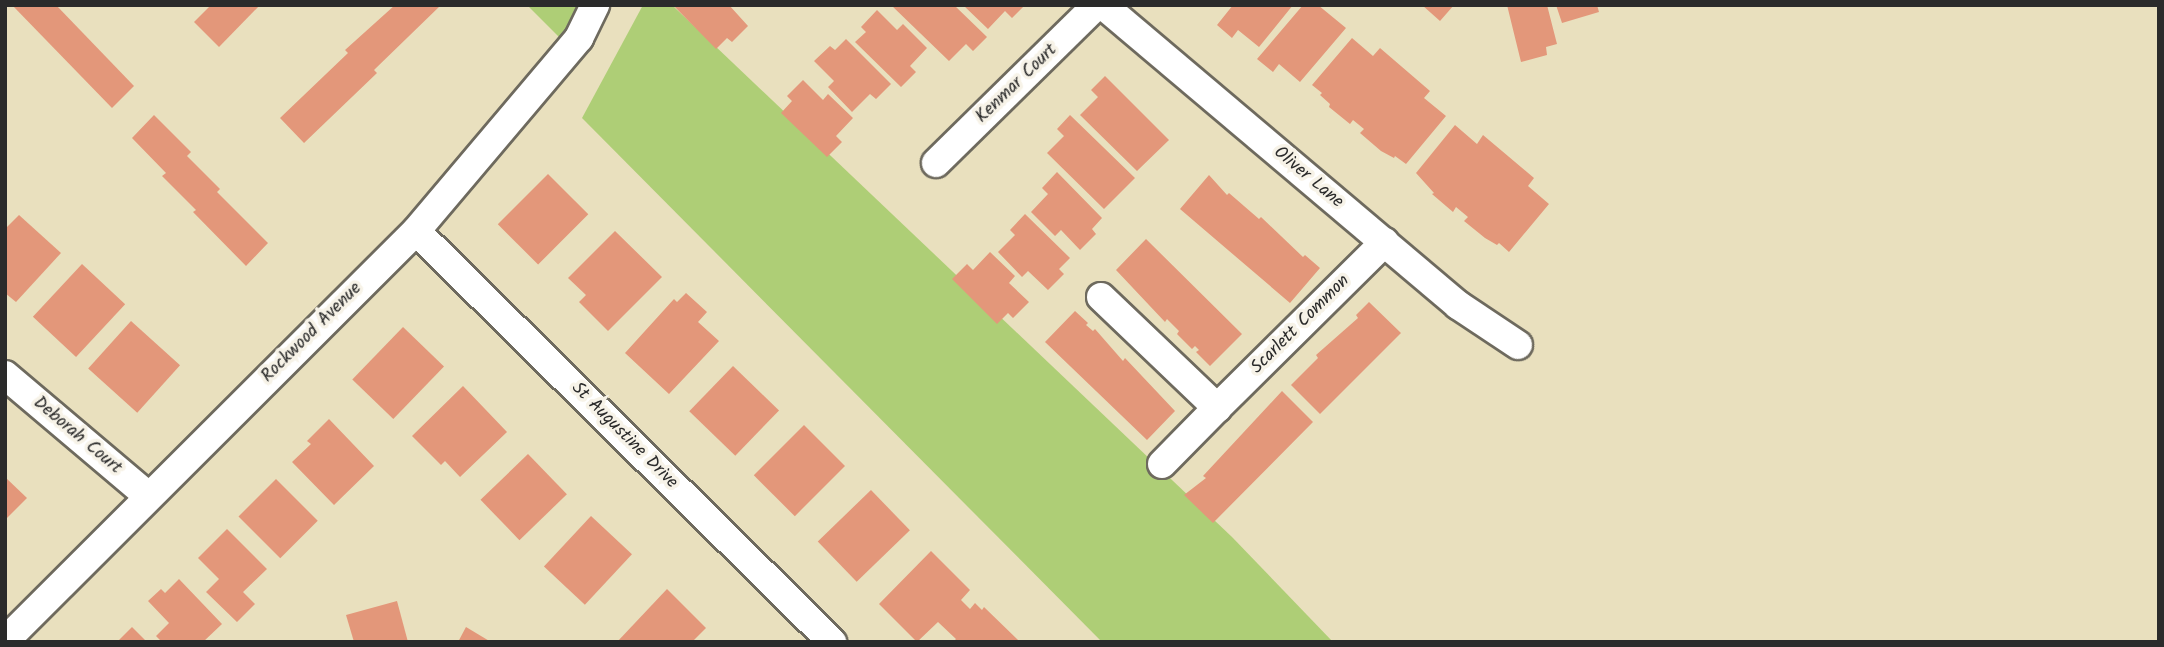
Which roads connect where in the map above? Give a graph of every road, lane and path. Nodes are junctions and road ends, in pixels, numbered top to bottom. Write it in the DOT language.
graph roads {
  1 [pos="595,5"];
  2 [pos="1097,5"];
  3 [pos="1103,5"];
  4 [pos="936,163"];
  5 [pos="416,231"];
  6 [pos="1385,242"];
  7 [pos="1101,297"];
  8 [pos="1518,345"];
  9 [pos="5,375"];
  10 [pos="1217,408"];
  11 [pos="1162,464"];
  12 [pos="148,496"];
  13 [pos="5,641"];
  14 [pos="832,642"];
  1 -- 5 [label="street, Rockwood Avenue"];
  2 -- 4 [label="street, Kenmar Court"];
  3 -- 6 [label="street, Oliver Lane"];
  5 -- 12 [label="street, Rockwood Avenue"];
  5 -- 14 [label="street, St Augustine Drive"];
  6 -- 8 [label="street, Oliver Lane"];
  6 -- 10 [label="street, Scarlett Common"];
  7 -- 10 [label="street"];
  9 -- 12 [label="street, Deborah Court"];
  10 -- 11 [label="street, Scarlett Common"];
  12 -- 13 [label="street, Rockwood Avenue"];
}
